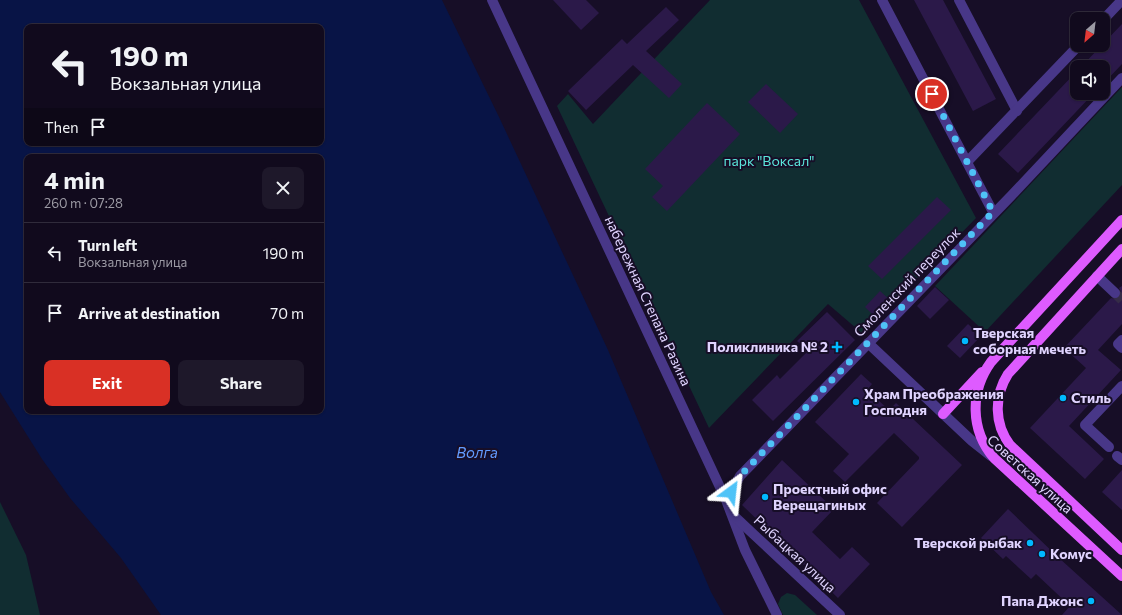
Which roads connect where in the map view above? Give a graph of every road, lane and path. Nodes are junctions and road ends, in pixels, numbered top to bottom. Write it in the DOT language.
graph roads {
  1 [pos="492,0"];
  2 [pos="882,0"];
  3 [pos="959,0"];
  4 [pos="1122,0"];
  5 [pos="1110,13"];
  6 [pos="1072,52"];
  7 [pos="1122,78"];
  8 [pos="1017,111"];
  9 [pos="967,162"];
  10 [pos="993,212"];
  11 [pos="1122,220"];
  12 [pos="1122,249"];
  13 [pos="1097,276"];
  14 [pos="1115,293"];
  15 [pos="1122,340"];
  16 [pos="868,343"];
  17 [pos="1122,348"];
  18 [pos="991,362"];
  19 [pos="1122,386"];
  20 [pos="943,414"];
  21 [pos="1109,447"];
  22 [pos="994,458"];
  23 [pos="731,514"];
  24 [pos="1122,550"];
  25 [pos="1122,576"];
  26 [pos="777,615"];
  27 [pos="840,615"];
  1 -- 23 [label="street, набережная Степана Разина"];
  2 -- 9 [label="street"];
  3 -- 8 [label="street"];
  4 -- 5 [label="street"];
  6 -- 8 [label="street"];
  7 -- 10 [label="street, Смоленский переулок"];
  8 -- 9 [label="street"];
  9 -- 10 [label="street"];
  10 -- 16 [label="street, Смоленский переулок"];
  11 -- 18 [label="main road"];
  12 -- 13 [label="main road"];
  13 -- 14 [label="street"];
  13 -- 24 [label="main road, Советская улица"];
  15 -- 17 [label="street"];
  16 -- 20 [label="street, Советская улица"];
  16 -- 23 [label="street, Смоленский переулок"];
  18 -- 20 [label="main road"];
  18 -- 22 [label="main road"];
  19 -- 21 [label="street"];
  20 -- 22 [label="street, Советская улица"];
  22 -- 25 [label="main road, Советская улица"];
  23 -- 26 [label="street, набережная Степана Разина"];
  23 -- 27 [label="street, Рыбацкая улица"];
}
